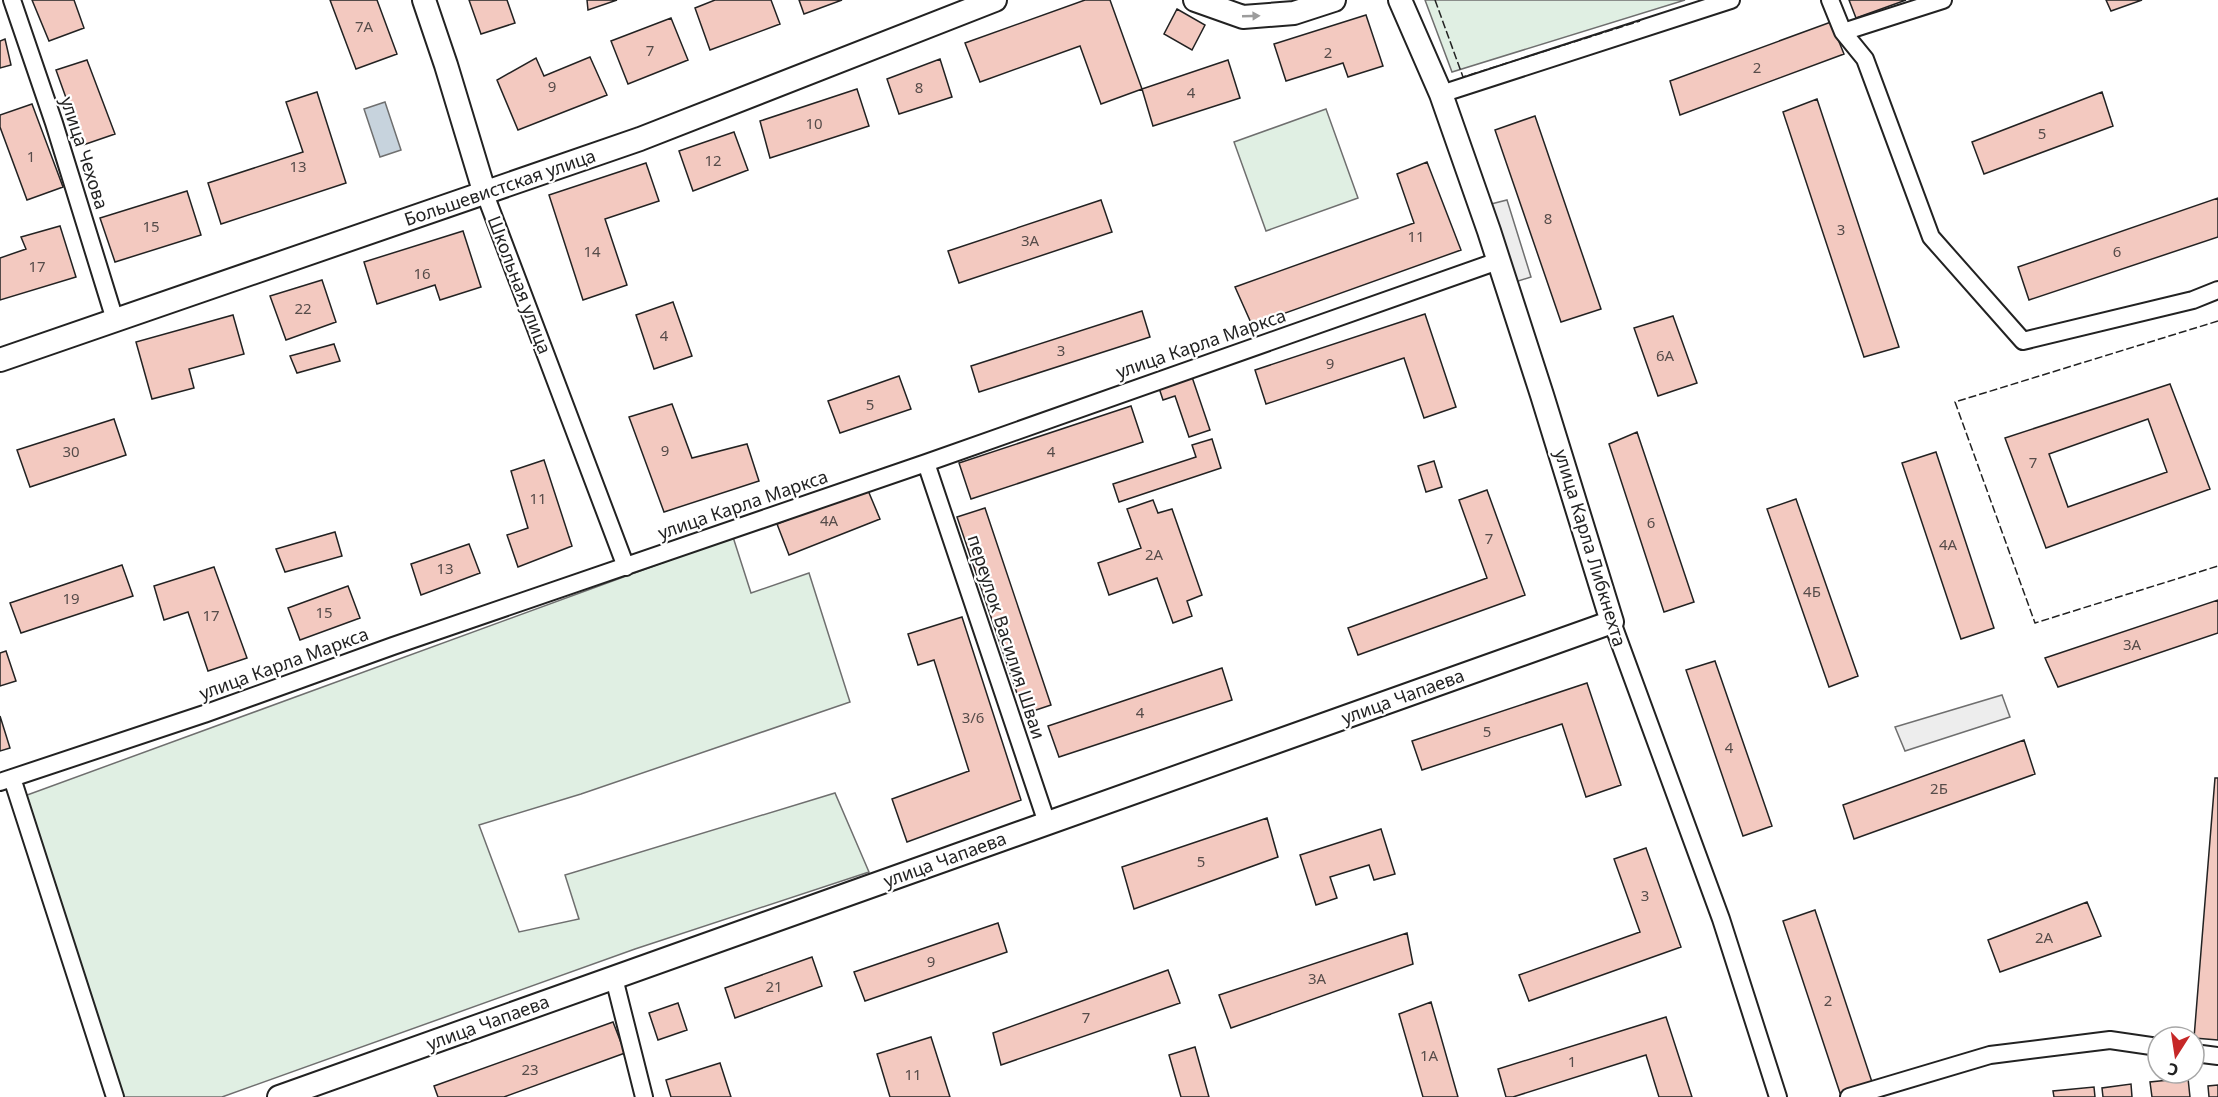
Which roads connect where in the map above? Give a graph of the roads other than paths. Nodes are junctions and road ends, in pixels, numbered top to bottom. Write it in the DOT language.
graph roads {
  1 [pos="12,0"];
  2 [pos="424,0"];
  3 [pos="995,0"];
  4 [pos="1195,0"];
  5 [pos="1334,0"];
  6 [pos="1400,0"];
  7 [pos="1731,0"];
  8 [pos="1830,0"];
  9 [pos="1943,0"];
  10 [pos="1843,32"];
  11 [pos="1441,94"];
  12 [pos="485,194"];
  13 [pos="1498,261"];
  14 [pos="2218,290"];
  15 [pos="115,320"];
  16 [pos="0,360"];
  17 [pos="926,463"];
  18 [pos="626,567"];
  19 [pos="1612,622"];
  20 [pos="6,780"];
  21 [pos="1047,823"];
  22 [pos="614,978"];
  23 [pos="2146,1045"];
  24 [pos="115,1097"];
  25 [pos="279,1097"];
  26 [pos="644,1097"];
  27 [pos="1778,1097"];
  28 [pos="1849,1097"];
  1 -- 15 [label="street, улица Чехова"];
  2 -- 12 [label="street, Школьная улица"];
  3 -- 12 [label="street, Большевистская улица"];
  4 -- 5 [label="street, one-way"];
  6 -- 11 [label="street, улица Карла Либкнехта"];
  7 -- 11 [label="street"];
  8 -- 10 [label="street"];
  9 -- 10 [label="street"];
  10 -- 14 [label="street"];
  11 -- 13 [label="street, улица Карла Либкнехта"];
  12 -- 15 [label="street, Большевистская улица"];
  12 -- 18 [label="street, Школьная улица"];
  13 -- 17 [label="street, улица Карла Маркса"];
  13 -- 19 [label="street, улица Карла Либкнехта"];
  15 -- 16 [label="street, Большевистская улица"];
  17 -- 18 [label="street, улица Карла Маркса"];
  17 -- 21 [label="street, переулок Василия Шваи"];
  18 -- 20 [label="street, улица Карла Маркса"];
  19 -- 21 [label="street, улица Чапаева"];
  19 -- 27 [label="street, улица Карла Либкнехта"];
  20 -- 24 [label="street"];
  21 -- 22 [label="street, улица Чапаева"];
  22 -- 25 [label="street, улица Чапаева"];
  22 -- 26 [label="street"];
  23 -- 28 [label="street"];
}
